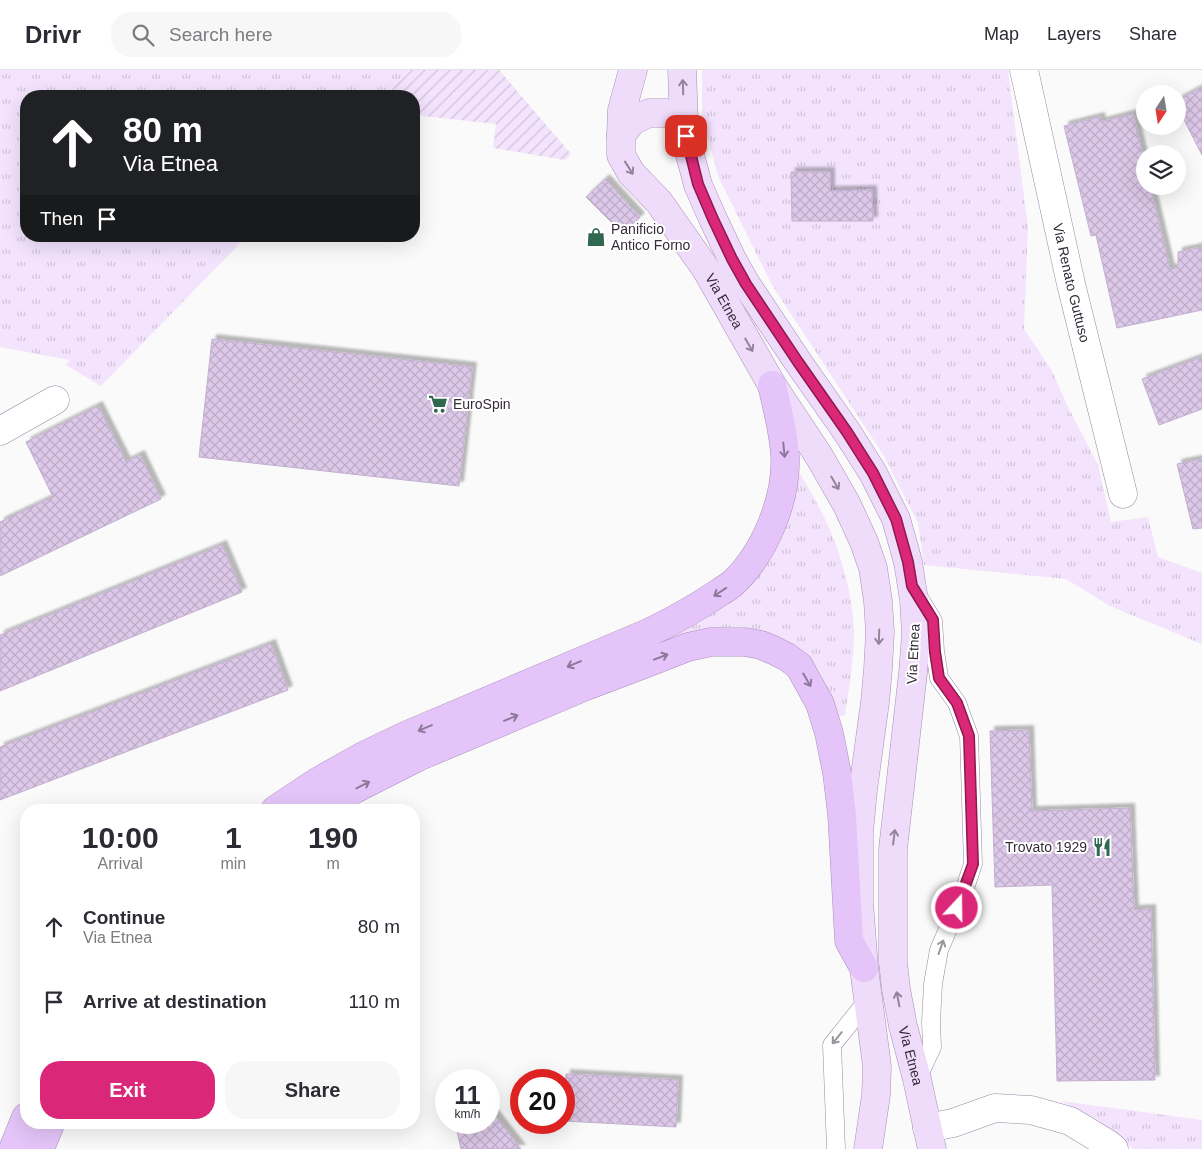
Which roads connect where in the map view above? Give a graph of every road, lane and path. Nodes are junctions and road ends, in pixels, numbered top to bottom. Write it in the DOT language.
graph roads {
  1 [pos="632,70"];
  2 [pos="682,70"];
  3 [pos="1024,70"];
  4 [pos="684,122"];
  5 [pos="621,135"];
  6 [pos="772,385"];
  7 [pos="55,400"];
  8 [pos="0,431"];
  9 [pos="1123,494"];
  10 [pos="912,586"];
  11 [pos="284,804"];
  12 [pos="331,804"];
  13 [pos="864,968"];
  14 [pos="868,1000"];
  15 [pos="917,1079"];
  16 [pos="21,1129"];
  17 [pos="48,1129"];
  18 [pos="930,1142"];
  19 [pos="13,1149"];
  20 [pos="40,1149"];
  21 [pos="836,1149"];
  22 [pos="868,1149"];
  23 [pos="1114,1149"];
  1 -- 5 [label="main road, Via Etnea"];
  4 -- 2 [label="main road, Via Etnea, one-way"];
  3 -- 9 [label="street, Via Renato Guttuso"];
  4 -- 5 [label="main road"];
  4 -- 10 [label="main road, Via Etnea"];
  5 -- 6 [label="main road, Via Etnea, one-way"];
  6 -- 11 [label="highway, one-way"];
  6 -- 13 [label="main road, Via Etnea, one-way"];
  7 -- 8 [label="street"];
  15 -- 10 [label="main road, Via Etnea, one-way"];
  15 -- 10 [label="lane, one-way"];
  12 -- 13 [label="highway, one-way"];
  13 -- 14 [label="main road, Via Etnea"];
  14 -- 21 [label="lane, one-way"];
  14 -- 22 [label="main road, Via Etnea"];
  15 -- 18 [label="main road, Via Etnea"];
  16 -- 19 [label="highway"];
  17 -- 20 [label="highway"];
  18 -- 23 [label="street"];
}
